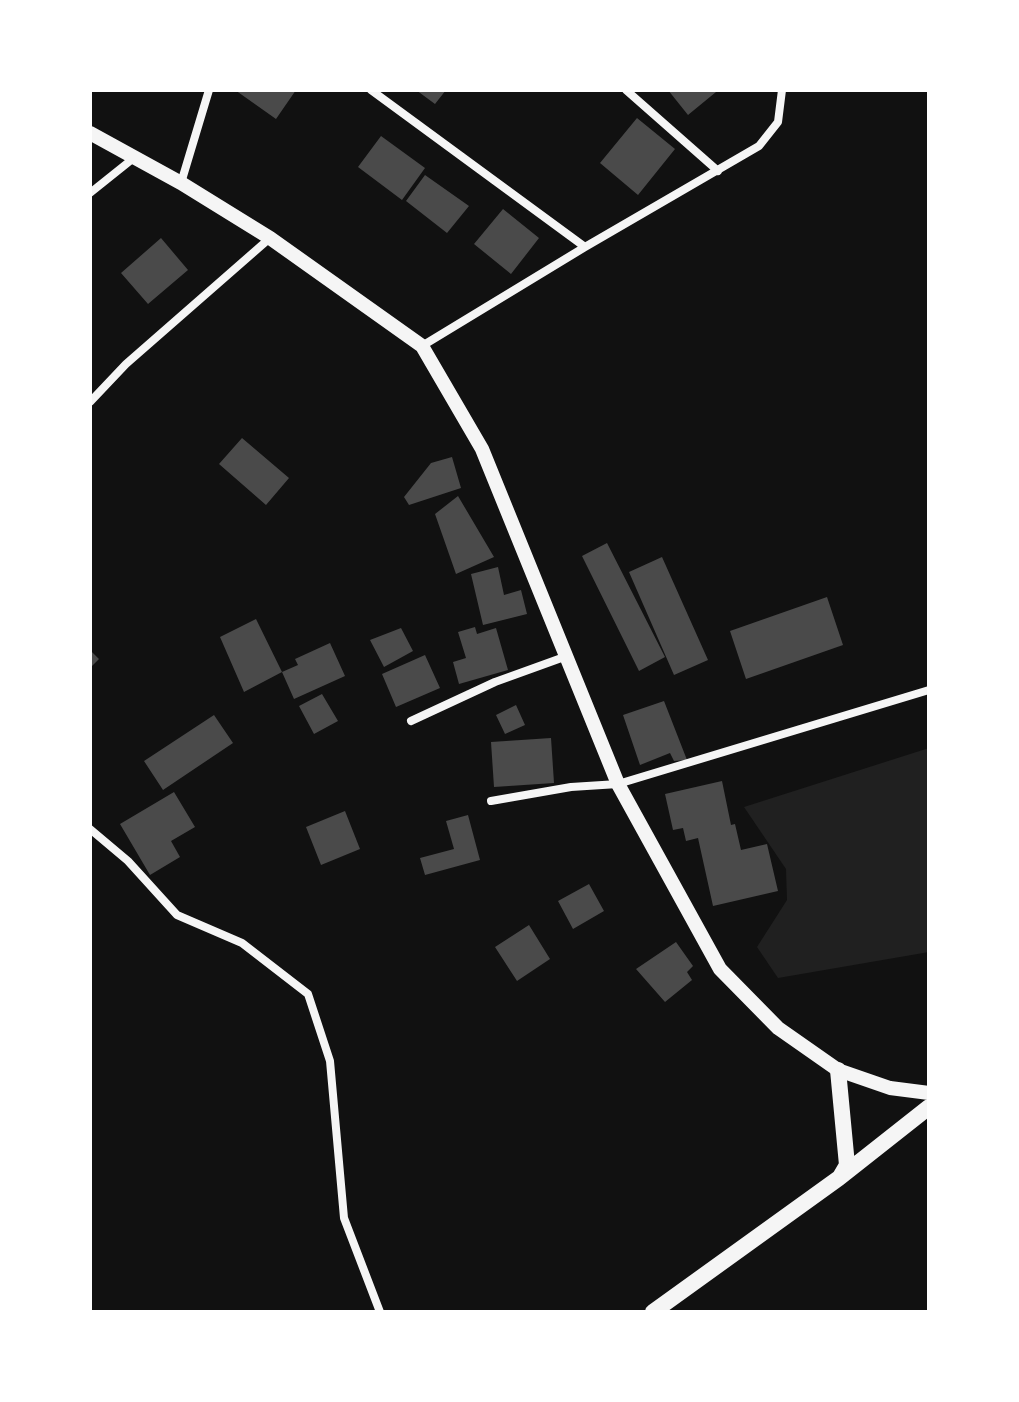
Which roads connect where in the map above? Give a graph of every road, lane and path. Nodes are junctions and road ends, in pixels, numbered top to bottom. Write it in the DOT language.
graph roads {
  1 [pos="209,90"];
  2 [pos="371,90"];
  3 [pos="626,90"];
  4 [pos="782,90"];
  5 [pos="90,133"];
  6 [pos="135,157"];
  7 [pos="718,171"];
  8 [pos="181,183"];
  9 [pos="90,193"];
  10 [pos="270,238"];
  11 [pos="585,247"];
  12 [pos="422,346"];
  13 [pos="90,402"];
  14 [pos="567,656"];
  15 [pos="929,690"];
  16 [pos="411,721"];
  17 [pos="618,784"];
  18 [pos="491,801"];
  19 [pos="90,829"];
  20 [pos="838,1070"];
  21 [pos="929,1093"];
  22 [pos="929,1107"];
  23 [pos="839,1178"];
  24 [pos="380,1312"];
  25 [pos="653,1312"];
  1 -- 8 [label="street"];
  2 -- 11 [label="street"];
  3 -- 7 [label="street"];
  4 -- 7 [label="street"];
  5 -- 6 [label="street"];
  6 -- 8 [label="street"];
  6 -- 9 [label="street"];
  7 -- 11 [label="street"];
  8 -- 10 [label="street"];
  10 -- 12 [label="street"];
  10 -- 13 [label="street"];
  11 -- 12 [label="street"];
  12 -- 14 [label="street"];
  14 -- 16 [label="street"];
  14 -- 17 [label="street"];
  15 -- 17 [label="street"];
  17 -- 18 [label="street"];
  17 -- 20 [label="street"];
  19 -- 24 [label="street"];
  20 -- 21 [label="street"];
  20 -- 23 [label="main road"];
  22 -- 23 [label="main road"];
  23 -- 25 [label="main road"];
}
